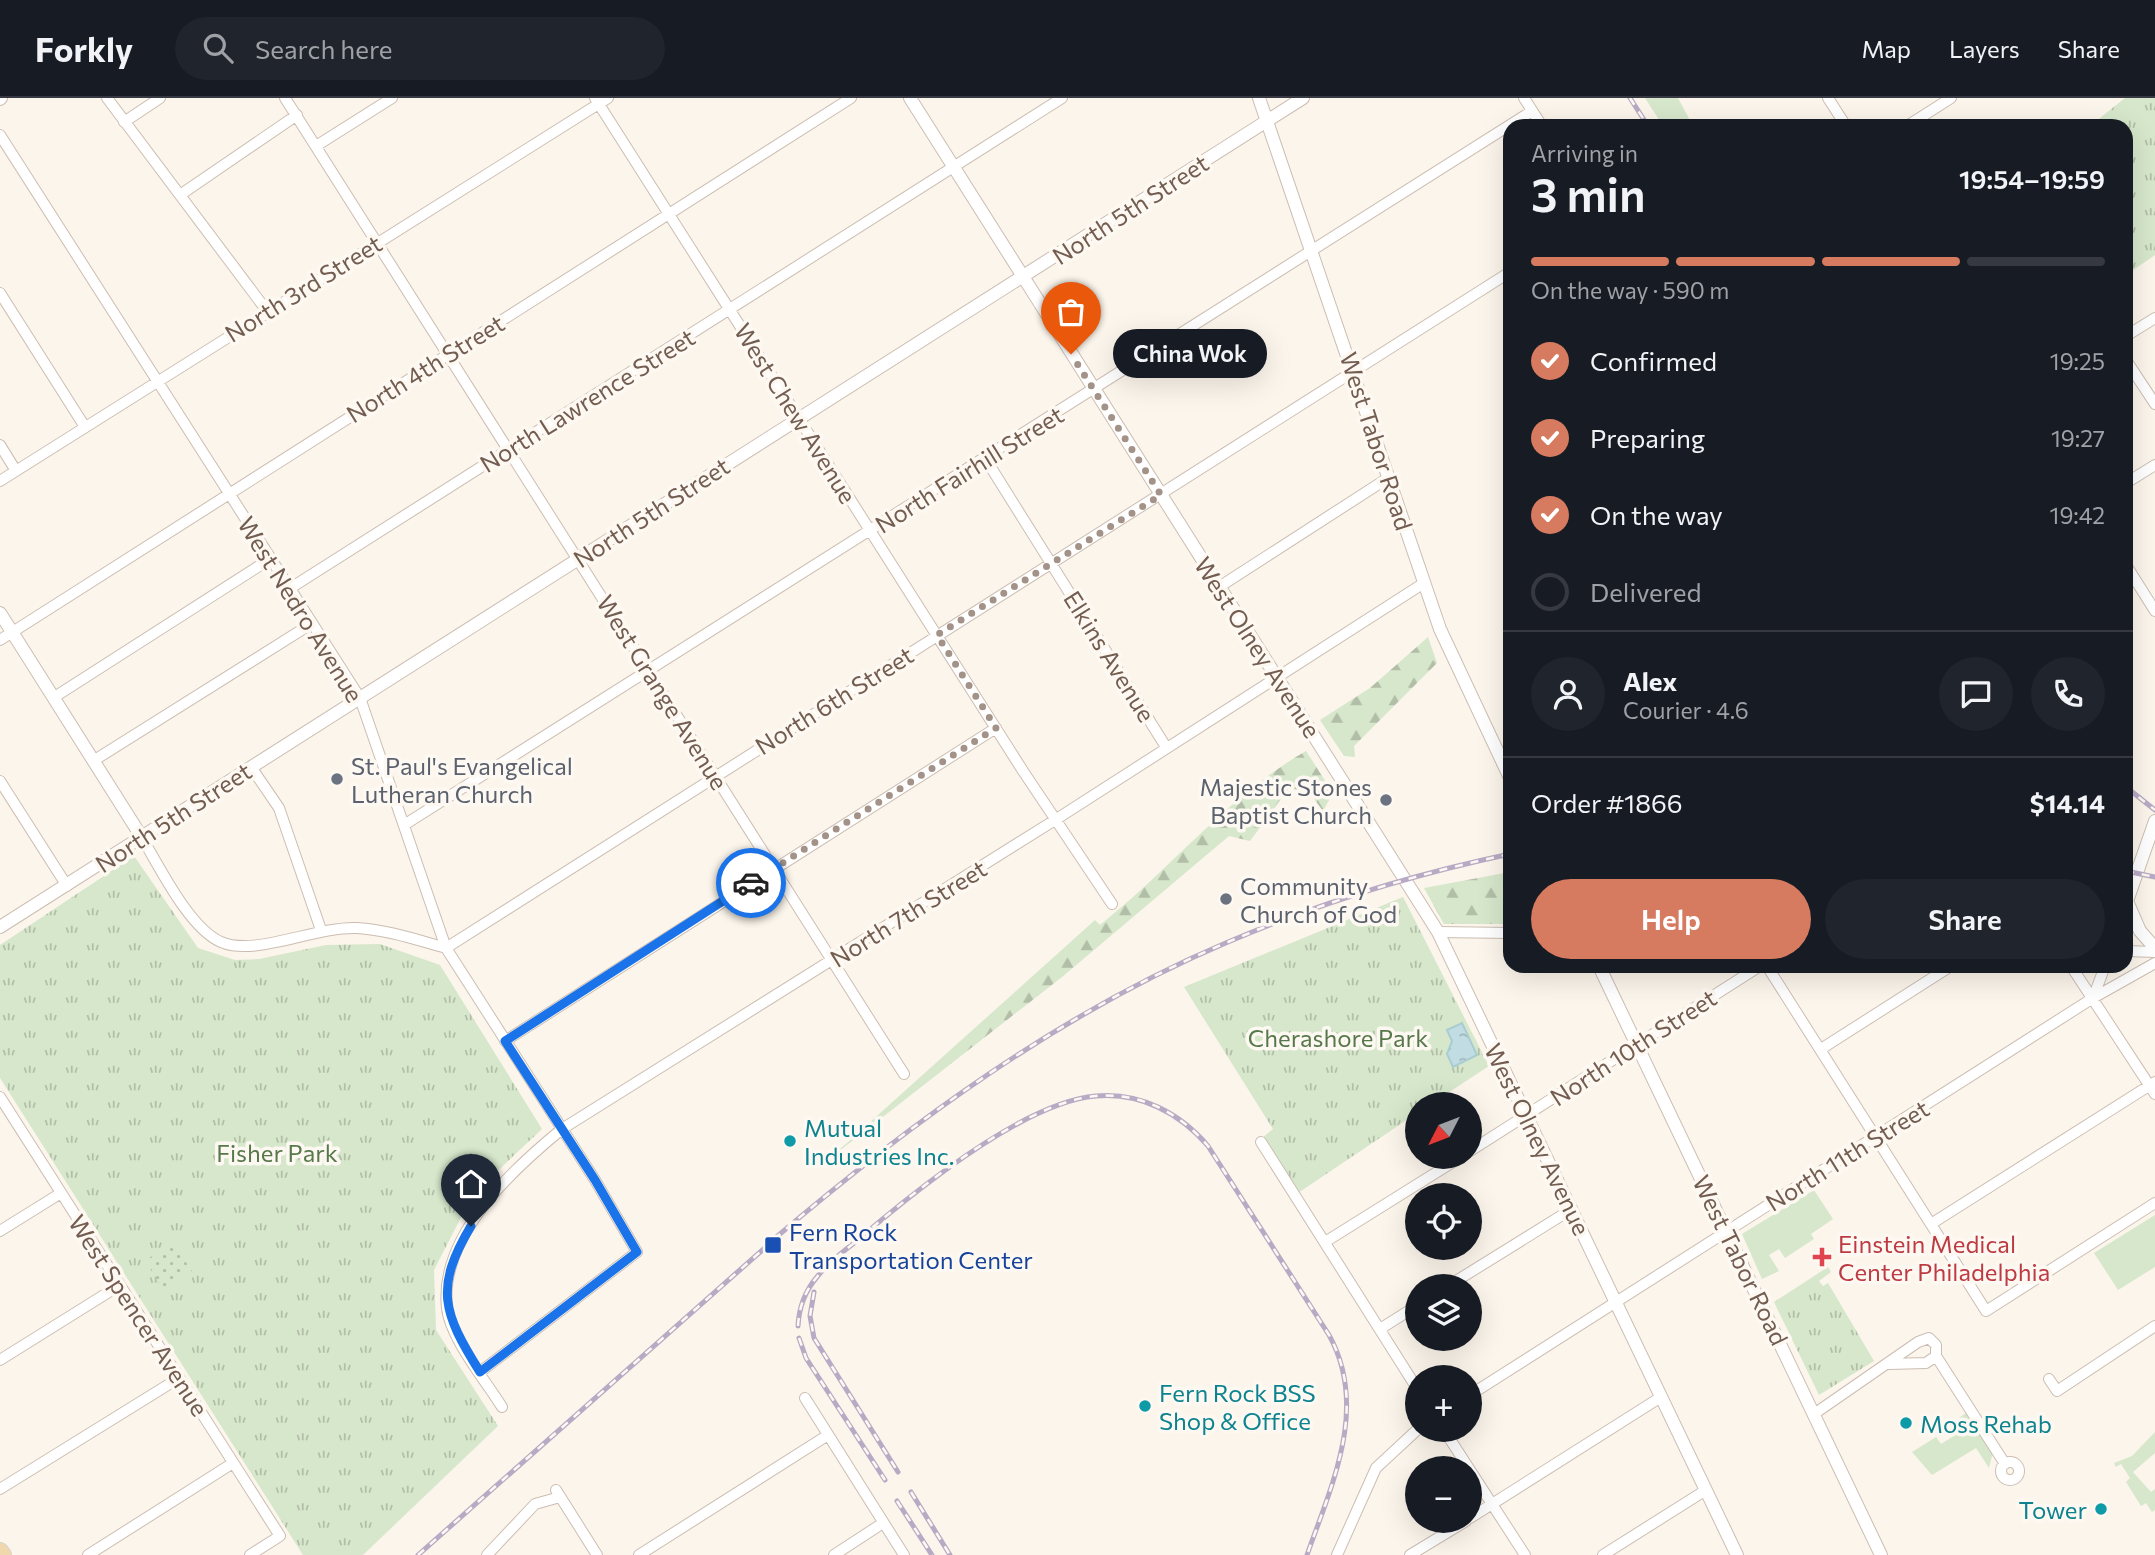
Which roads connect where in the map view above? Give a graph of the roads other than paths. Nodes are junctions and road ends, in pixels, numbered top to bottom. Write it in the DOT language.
graph roads {
  1 [pos="107,98"];
  2 [pos="160,98"];
  3 [pos="285,98"];
  4 [pos="392,98"];
  5 [pos="851,98"];
  6 [pos="910,98"];
  7 [pos="1062,98"];
  8 [pos="1259,98"];
  9 [pos="1303,98"];
  10 [pos="1524,98"];
  11 [pos="1828,98"];
  12 [pos="1951,98"];
  13 [pos="601,100"];
  14 [pos="375,102"];
  15 [pos="1532,111"];
  16 [pos="297,115"];
  17 [pos="1519,119"];
  18 [pos="1537,119"];
  19 [pos="1842,119"];
  20 [pos="1918,119"];
  21 [pos="124,122"];
  22 [pos="1266,122"];
  23 [pos="1503,129"];
  24 [pos="0,135"];
  25 [pos="316,146"];
  26 [pos="953,167"];
  27 [pos="180,195"];
  28 [pos="670,214"];
  29 [pos="377,241"];
  30 [pos="1311,249"];
  31 [pos="1503,277"];
  32 [pos="1022,278"];
  33 [pos="0,293"];
  34 [pos="730,309"];
  35 [pos="267,311"];
  36 [pos="2155,318"];
  37 [pos="2133,332"];
  38 [pos="449,354"];
  39 [pos="2133,371"];
  40 [pos="1355,373"];
  41 [pos="158,381"];
  42 [pos="1094,390"];
  43 [pos="2155,404"];
  44 [pos="799,417"];
  45 [pos="85,427"];
  46 [pos="0,446"];
  47 [pos="509,449"];
  48 [pos="985,458"];
  49 [pos="2155,465"];
  50 [pos="16,471"];
  51 [pos="1388,478"];
  52 [pos="2133,479"];
  53 [pos="0,481"];
  54 [pos="229,493"];
  55 [pos="1161,495"];
  56 [pos="870,530"];
  57 [pos="579,558"];
  58 [pos="270,559"];
  59 [pos="1051,563"];
  60 [pos="2133,576"];
  61 [pos="1424,583"];
  62 [pos="2155,584"];
  63 [pos="1219,587"];
  64 [pos="289,589"];
  65 [pos="2143,592"];
  66 [pos="2155,611"];
  67 [pos="0,613"];
  68 [pos="311,624"];
  69 [pos="12,632"];
  70 [pos="937,635"];
  71 [pos="0,639"];
  72 [pos="650,671"];
  73 [pos="1277,678"];
  74 [pos="53,698"];
  75 [pos="360,698"];
  76 [pos="996,728"];
  77 [pos="1166,747"];
  78 [pos="93,761"];
  79 [pos="1503,764"];
  80 [pos="251,767"];
  81 [pos="715,775"];
  82 [pos="0,781"];
  83 [pos="1055,820"];
  84 [pos="2155,821"];
  85 [pos="404,825"];
  86 [pos="141,836"];
  87 [pos="775,868"];
  88 [pos="2133,885"];
  89 [pos="67,886"];
  90 [pos="1112,904"];
  91 [pos="2133,916"];
  92 [pos="0,927"];
  93 [pos="321,930"];
  94 [pos="1438,932"];
  95 [pos="1503,933"];
  96 [pos="446,948"];
  97 [pos="2155,950"];
  98 [pos="2133,951"];
  99 [pos="834,959"];
  100 [pos="2155,963"];
  101 [pos="1602,973"];
  102 [pos="1749,973"];
  103 [pos="1772,973"];
  104 [pos="1940,973"];
  105 [pos="2076,973"];
  106 [pos="2102,973"];
  107 [pos="2093,998"];
  108 [pos="505,1041"];
  109 [pos="1637,1045"];
  110 [pos="1821,1049"];
  111 [pos="904,1074"];
  112 [pos="2153,1087"];
  113 [pos="0,1097"];
  114 [pos="1527,1115"];
  115 [pos="562,1129"];
  116 [pos="1876,1136"];
  117 [pos="1261,1142"];
  118 [pos="1482,1143"];
  119 [pos="1442,1169"];
  120 [pos="61,1193"];
  121 [pos="2155,1203"];
  122 [pos="1572,1209"];
  123 [pos="1931,1224"];
  124 [pos="0,1231"];
  125 [pos="1727,1232"];
  126 [pos="1325,1241"];
  127 [pos="1467,1274"];
  128 [pos="120,1285"];
  129 [pos="1616,1303"];
  130 [pos="1405,1314"];
  131 [pos="2155,1326"];
  132 [pos="1380,1329"];
  133 [pos="1936,1356"];
  134 [pos="0,1360"];
  135 [pos="1889,1363"];
  136 [pos="1405,1369"];
  137 [pos="480,1372"];
  138 [pos="179,1378"];
  139 [pos="2049,1379"];
  140 [pos="1482,1387"];
  141 [pos="1661,1397"];
  142 [pos="805,1398"];
  143 [pos="502,1406"];
  144 [pos="1814,1414"];
  145 [pos="828,1435"];
  146 [pos="1405,1442"];
  147 [pos="1452,1442"];
  148 [pos="233,1463"];
  149 [pos="2005,1464"];
  150 [pos="0,1489"];
  151 [pos="1706,1490"];
  152 [pos="1493,1504"];
  153 [pos="1482,1511"];
  154 [pos="883,1523"];
  155 [pos="1445,1533"];
  156 [pos="0,1551"];
  157 [pos="92,1554"];
  158 [pos="3,1555"];
  159 [pos="250,1555"];
  160 [pos="486,1555"];
  161 [pos="597,1555"];
  162 [pos="639,1555"];
  163 [pos="834,1555"];
  164 [pos="904,1555"];
  165 [pos="1337,1555"];
  166 [pos="1410,1555"];
  167 [pos="1525,1555"];
  168 [pos="1603,1555"];
  169 [pos="1737,1555"];
  170 [pos="1881,1555"];
  1 -- 21 [label="street"];
  2 -- 21 [label="street"];
  3 -- 16 [label="street, West Grange Avenue"];
  4 -- 14 [label="street"];
  5 -- 28 [label="street, North 4th Street"];
  6 -- 26 [label="street, West Olney Avenue"];
  7 -- 26 [label="street, North Lawrence Street"];
  8 -- 22 [label="street, West Tabor Road"];
  9 -- 22 [label="street, North 5th Street"];
  10 -- 15 [label="street"];
  11 -- 19 [label="street"];
  12 -- 20 [label="street"];
  13 -- 28 [label="street, West Chew Avenue"];
  13 -- 29 [label="street, North 3rd Street"];
  14 -- 25 [label="street"];
  15 -- 17 [label="street, North Fairhill Street"];
  15 -- 18 [label="street"];
  16 -- 25 [label="street, West Grange Avenue"];
  16 -- 27 [label="street"];
  21 -- 27 [label="street"];
  22 -- 30 [label="street, West Tabor Road"];
  22 -- 32 [label="street, North 5th Street"];
  23 -- 30 [label="street, North Fairhill Street"];
  24 -- 41 [label="street, West Nedro Avenue"];
  25 -- 29 [label="street, West Grange Avenue"];
  26 -- 32 [label="street, West Olney Avenue"];
  26 -- 34 [label="street, North Lawrence Street"];
  27 -- 35 [label="street"];
  28 -- 34 [label="street, West Chew Avenue"];
  28 -- 38 [label="street, North 4th Street"];
  29 -- 35 [label="street, North 3rd Street"];
  29 -- 38 [label="street, West Grange Avenue"];
  30 -- 40 [label="street, West Tabor Road"];
  30 -- 42 [label="street, North Fairhill Street"];
  31 -- 40 [label="street, North 6th Street"];
  32 -- 42 [label="street, West Olney Avenue"];
  32 -- 44 [label="street, North 5th Street"];
  33 -- 45 [label="street"];
  34 -- 44 [label="street, West Chew Avenue"];
  34 -- 47 [label="street, North Lawrence Street"];
  35 -- 41 [label="street, North 3rd Street"];
  36 -- 37 [label="street"];
  38 -- 47 [label="street, West Grange Avenue"];
  38 -- 54 [label="street, North 4th Street"];
  39 -- 43 [label="street"];
  40 -- 51 [label="street, West Tabor Road"];
  40 -- 55 [label="street, North 6th Street"];
  41 -- 45 [label="street, North 3rd Street"];
  41 -- 54 [label="street, West Nedro Avenue"];
  42 -- 48 [label="street, North Fairhill Street"];
  42 -- 55 [label="street, West Olney Avenue"];
  44 -- 56 [label="street, West Chew Avenue"];
  44 -- 57 [label="street, North 5th Street"];
  45 -- 50 [label="street, North 3rd Street"];
  46 -- 50 [label="street"];
  47 -- 57 [label="street, West Grange Avenue"];
  47 -- 64 [label="street, North Lawrence Street"];
  48 -- 56 [label="street, North Fairhill Street"];
  48 -- 59 [label="street, Elkins Avenue"];
  49 -- 52 [label="street"];
  50 -- 53 [label="street, North 3rd Street"];
  51 -- 61 [label="street, West Tabor Road"];
  51 -- 63 [label="street"];
  54 -- 58 [label="street, West Nedro Avenue"];
  54 -- 69 [label="street, North 4th Street"];
  55 -- 59 [label="street, North 6th Street"];
  55 -- 63 [label="street, West Olney Avenue"];
  56 -- 70 [label="street, West Chew Avenue"];
  56 -- 72 [label="street, North Fairhill Street"];
  57 -- 72 [label="street, West Grange Avenue"];
  57 -- 75 [label="street, North 5th Street"];
  58 -- 64 [label="street, West Nedro Avenue"];
  58 -- 74 [label="street"];
  59 -- 70 [label="street, North 6th Street"];
  59 -- 77 [label="street, Elkins Avenue"];
  60 -- 65 [label="street"];
  61 -- 73 [label="street, North 7th Street"];
  61 -- 79 [label="street, West Tabor Road"];
  62 -- 65 [label="street"];
  63 -- 73 [label="street, West Olney Avenue"];
  64 -- 68 [label="street, West Nedro Avenue"];
  65 -- 66 [label="street"];
  67 -- 69 [label="street"];
  68 -- 75 [label="street, West Nedro Avenue"];
  68 -- 78 [label="street"];
  69 -- 71 [label="street, North 4th Street"];
  69 -- 74 [label="street"];
  70 -- 76 [label="street, West Chew Avenue"];
  70 -- 81 [label="street, North 6th Street"];
  72 -- 81 [label="street, West Grange Avenue"];
  72 -- 85 [label="street, North Fairhill Street"];
  73 -- 77 [label="street, North 7th Street"];
  73 -- 94 [label="street, West Olney Avenue"];
  74 -- 78 [label="street"];
  75 -- 80 [label="street, North 5th Street"];
  75 -- 85 [label="street, West Nedro Avenue"];
  76 -- 83 [label="street, West Chew Avenue"];
  76 -- 87 [label="street"];
  77 -- 83 [label="street, North 7th Street"];
  78 -- 86 [label="street"];
  80 -- 86 [label="street, North 5th Street"];
  80 -- 93 [label="street"];
  81 -- 87 [label="street, West Grange Avenue"];
  81 -- 96 [label="street, North 6th Street"];
  82 -- 89 [label="street"];
  83 -- 90 [label="street, West Chew Avenue"];
  83 -- 99 [label="street, North 7th Street"];
  84 -- 88 [label="street"];
  85 -- 96 [label="street, West Nedro Avenue"];
  86 -- 89 [label="street, North 5th Street"];
  86 -- 93 [label="street"];
  87 -- 99 [label="street, West Grange Avenue"];
  87 -- 108 [label="street"];
  89 -- 92 [label="street, North 5th Street"];
  91 -- 97 [label="street"];
  93 -- 96 [label="street"];
  94 -- 95 [label="street"];
  94 -- 114 [label="street, West Olney Avenue"];
  96 -- 108 [label="street, West Nedro Avenue"];
  97 -- 98 [label="street"];
  99 -- 111 [label="street, West Grange Avenue"];
  99 -- 115 [label="street, North 7th Street"];
  100 -- 107 [label="street, North 11th Street"];
  101 -- 109 [label="street, West Tabor Road"];
  102 -- 109 [label="street, North 10th Street"];
  103 -- 110 [label="street"];
  104 -- 110 [label="street"];
  105 -- 107 [label="street"];
  106 -- 107 [label="street"];
  107 -- 112 [label="street"];
  107 -- 116 [label="street, North 11th Street"];
  108 -- 115 [label="street, West Nedro Avenue"];
  109 -- 114 [label="street, North 10th Street"];
  109 -- 125 [label="street, West Tabor Road"];
  110 -- 116 [label="street"];
  112 -- 123 [label="street"];
  113 -- 120 [label="street, West Spencer Avenue"];
  114 -- 118 [label="street, North 10th Street"];
  114 -- 122 [label="street, West Olney Avenue"];
  115 -- 137 [label="street, North 7th Street"];
  115 -- 137 [label="street, West Nedro Avenue"];
  116 -- 123 [label="street"];
  116 -- 125 [label="street, North 11th Street"];
  117 -- 126 [label="street"];
  119 -- 126 [label="street"];
  120 -- 124 [label="street"];
  120 -- 128 [label="street, West Spencer Avenue"];
  121 -- 123 [label="street"];
  122 -- 127 [label="street"];
  122 -- 129 [label="street, West Olney Avenue"];
  125 -- 129 [label="street, North 11th Street"];
  125 -- 144 [label="street, West Tabor Road"];
  126 -- 132 [label="street"];
  128 -- 134 [label="street"];
  128 -- 138 [label="street, West Spencer Avenue"];
  129 -- 140 [label="street, North 11th Street"];
  129 -- 141 [label="street, West Olney Avenue"];
  130 -- 132 [label="street"];
  131 -- 139 [label="street"];
  132 -- 136 [label="street"];
  133 -- 135 [label="street"];
  133 -- 135 [label="street"];
  133 -- 149 [label="street"];
  135 -- 144 [label="street"];
  137 -- 143 [label="street"];
  138 -- 148 [label="street, West Spencer Avenue"];
  138 -- 150 [label="street"];
  141 -- 151 [label="street, West Olney Avenue"];
  141 -- 152 [label="street"];
  142 -- 145 [label="street"];
  144 -- 170 [label="street, West Tabor Road"];
  145 -- 154 [label="street"];
  145 -- 162 [label="street"];
  146 -- 165 [label="street"];
  147 -- 152 [label="street"];
  148 -- 157 [label="street"];
  148 -- 159 [label="street, West Spencer Avenue"];
  151 -- 168 [label="street"];
  151 -- 169 [label="street, West Olney Avenue"];
  152 -- 153 [label="street"];
  152 -- 167 [label="street"];
  154 -- 163 [label="street"];
  154 -- 164 [label="street"];
  155 -- 166 [label="street"];
  156 -- 158 [label="main road"];
  160 -- 161 [label="street"];
}
